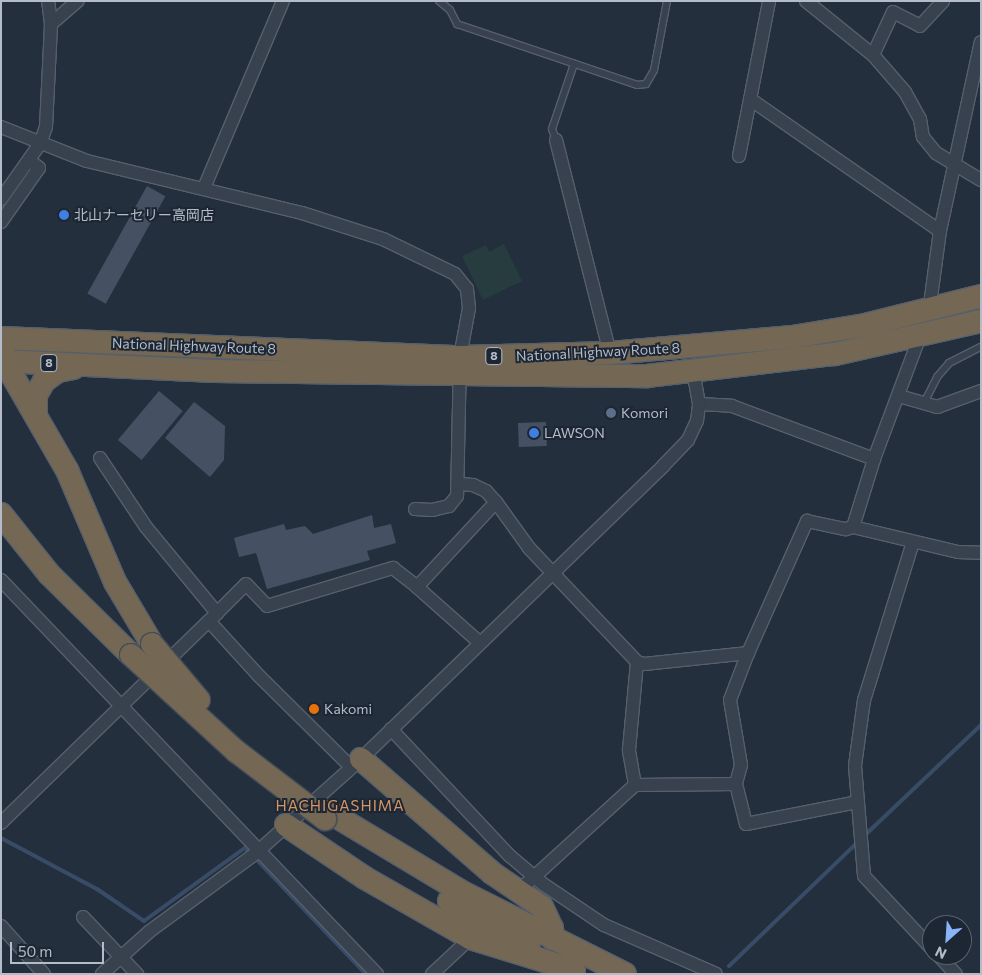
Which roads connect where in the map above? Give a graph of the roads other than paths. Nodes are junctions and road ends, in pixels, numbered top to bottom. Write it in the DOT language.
graph roads {
  1 [pos="48,1"];
  2 [pos="77,1"];
  3 [pos="283,1"];
  4 [pos="439,1"];
  5 [pos="667,1"];
  6 [pos="769,1"];
  7 [pos="806,1"];
  8 [pos="943,1"];
  9 [pos="51,24"];
  10 [pos="981,42"];
  11 [pos="873,55"];
  12 [pos="574,64"];
  13 [pos="750,99"];
  14 [pos="1,127"];
  15 [pos="556,140"];
  16 [pos="40,144"];
  17 [pos="739,156"];
  18 [pos="29,160"];
  19 [pos="954,163"];
  20 [pos="981,180"];
  21 [pos="204,188"];
  22 [pos="1,198"];
  23 [pos="1,222"];
  24 [pos="940,231"];
  25 [pos="981,296"];
  26 [pos="930,308"];
  27 [pos="981,321"];
  28 [pos="921,334"];
  29 [pos="1,338"];
  30 [pos="981,347"];
  31 [pos="610,353"];
  32 [pos="3,361"];
  33 [pos="94,365"];
  34 [pos="459,366"];
  35 [pos="693,371"];
  36 [pos="981,391"];
  37 [pos="899,396"];
  38 [pos="699,404"];
  39 [pos="923,404"];
  40 [pos="36,412"];
  41 [pos="100,458"];
  42 [pos="874,459"];
  43 [pos="459,484"];
  44 [pos="496,502"];
  45 [pos="415,509"];
  46 [pos="1,514"];
  47 [pos="854,527"];
  48 [pos="913,542"];
  49 [pos="981,553"];
  50 [pos="554,573"];
  51 [pos="1,580"];
  52 [pos="418,587"];
  53 [pos="213,617"];
  54 [pos="480,643"];
  55 [pos="748,653"];
  56 [pos="637,662"];
  57 [pos="123,706"];
  58 [pos="391,729"];
  59 [pos="356,763"];
  60 [pos="736,784"];
  61 [pos="635,785"];
  62 [pos="857,802"];
  63 [pos="327,816"];
  64 [pos="1,823"];
  65 [pos="286,825"];
  66 [pos="255,854"];
  67 [pos="534,876"];
  68 [pos="524,886"];
  69 [pos="83,917"];
  70 [pos="1,926"];
  71 [pos="553,939"];
  72 [pos="922,939"];
  73 [pos="462,946"];
  74 [pos="121,956"];
  75 [pos="577,972"];
  76 [pos="44,974"];
  77 [pos="102,974"];
  78 [pos="137,974"];
  79 [pos="377,974"];
  80 [pos="432,974"];
  81 [pos="625,974"];
  82 [pos="716,974"];
  1 -- 9 [label="street"];
  2 -- 9 [label="street"];
  3 -- 21 [label="street"];
  4 -- 12 [label="lane"];
  5 -- 12 [label="lane"];
  6 -- 13 [label="street"];
  7 -- 11 [label="street"];
  8 -- 11 [label="street"];
  9 -- 16 [label="street"];
  10 -- 19 [label="street"];
  11 -- 19 [label="street"];
  12 -- 15 [label="lane"];
  13 -- 17 [label="street"];
  13 -- 24 [label="street"];
  14 -- 16 [label="street"];
  15 -- 31 [label="street"];
  16 -- 18 [label="street"];
  16 -- 21 [label="street"];
  18 -- 22 [label="street"];
  18 -- 23 [label="street"];
  19 -- 20 [label="street"];
  19 -- 24 [label="street"];
  21 -- 34 [label="street"];
  24 -- 26 [label="street"];
  25 -- 26 [label="highway, National Highway Route 8 / 8"];
  26 -- 28 [label="street"];
  26 -- 31 [label="highway, National Highway Route 8 / 8"];
  27 -- 28 [label="highway, National Highway Route 8 / 8"];
  28 -- 35 [label="highway, National Highway Route 8 / 8"];
  28 -- 37 [label="street"];
  29 -- 32 [label="highway"];
  29 -- 34 [label="highway, National Highway Route 8 / 8"];
  30 -- 39 [label="lane"];
  31 -- 34 [label="highway, National Highway Route 8 / 8"];
  32 -- 33 [label="highway, National Highway Route 8 / 8"];
  32 -- 40 [label="highway"];
  33 -- 34 [label="highway, National Highway Route 8 / 8"];
  33 -- 40 [label="highway"];
  34 -- 35 [label="highway, National Highway Route 8 / 8"];
  34 -- 43 [label="street"];
  35 -- 38 [label="street"];
  36 -- 39 [label="street"];
  37 -- 39 [label="street"];
  37 -- 42 [label="street"];
  38 -- 42 [label="street"];
  38 -- 50 [label="street"];
  40 -- 63 [label="highway, bridge"];
  41 -- 53 [label="street"];
  42 -- 47 [label="street"];
  43 -- 44 [label="street"];
  43 -- 45 [label="street"];
  44 -- 50 [label="street"];
  44 -- 52 [label="street"];
  46 -- 63 [label="highway, bridge"];
  47 -- 48 [label="street"];
  47 -- 55 [label="street"];
  48 -- 49 [label="street"];
  48 -- 62 [label="street"];
  50 -- 54 [label="street"];
  50 -- 56 [label="street"];
  51 -- 57 [label="street"];
  52 -- 53 [label="street"];
  52 -- 54 [label="street"];
  53 -- 57 [label="street"];
  53 -- 59 [label="street"];
  54 -- 58 [label="street"];
  55 -- 56 [label="street"];
  55 -- 60 [label="street"];
  56 -- 61 [label="street"];
  57 -- 64 [label="street"];
  57 -- 66 [label="street"];
  58 -- 59 [label="street"];
  58 -- 67 [label="street"];
  59 -- 65 [label="street"];
  59 -- 71 [label="highway"];
  60 -- 61 [label="street"];
  60 -- 62 [label="street"];
  61 -- 67 [label="street"];
  62 -- 72 [label="street"];
  63 -- 71 [label="highway"];
  63 -- 75 [label="highway"];
  65 -- 66 [label="street"];
  65 -- 75 [label="highway"];
  66 -- 74 [label="street"];
  66 -- 79 [label="street"];
  67 -- 68 [label="street"];
  67 -- 82 [label="street"];
  69 -- 74 [label="street"];
  70 -- 76 [label="street"];
  71 -- 81 [label="highway"];
  73 -- 80 [label="street"];
  74 -- 77 [label="street"];
  74 -- 78 [label="street"];
}
